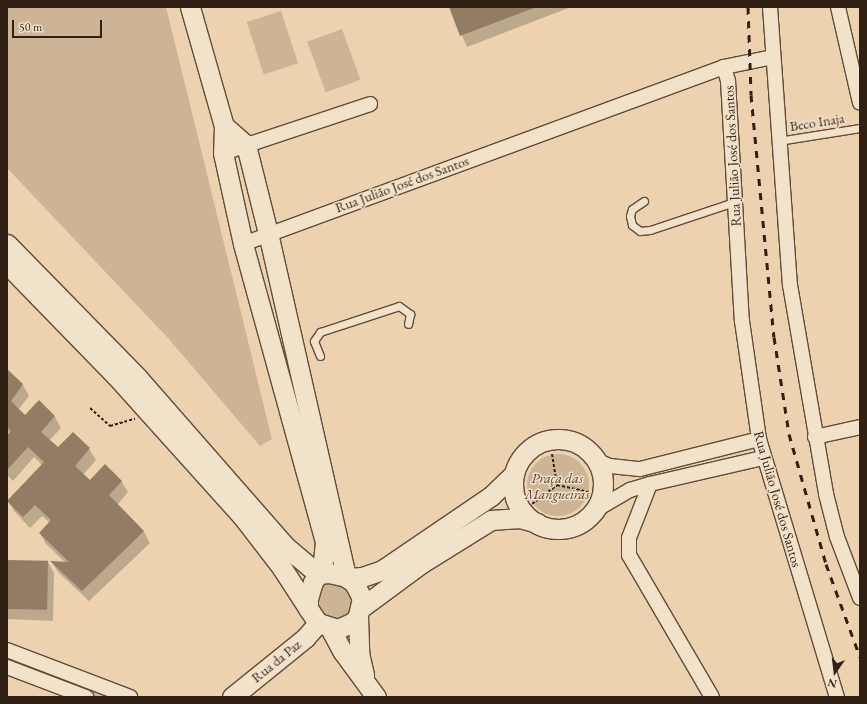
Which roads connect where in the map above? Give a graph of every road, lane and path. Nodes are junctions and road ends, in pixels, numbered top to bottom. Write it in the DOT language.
graph roads {
  1 [pos="190,7"];
  2 [pos="770,7"];
  3 [pos="838,7"];
  4 [pos="773,57"];
  5 [pos="724,67"];
  6 [pos="860,103"];
  7 [pos="370,104"];
  8 [pos="224,126"];
  9 [pos="860,128"];
  10 [pos="778,141"];
  11 [pos="246,145"];
  12 [pos="223,153"];
  13 [pos="644,201"];
  14 [pos="734,202"];
  15 [pos="268,233"];
  16 [pos="7,244"];
  17 [pos="243,244"];
  18 [pos="7,264"];
  19 [pos="408,324"];
  20 [pos="320,356"];
  21 [pos="90,408"];
  22 [pos="138,418"];
  23 [pos="860,427"];
  24 [pos="815,437"];
  25 [pos="759,439"];
  26 [pos="552,454"];
  27 [pos="763,458"];
  28 [pos="596,460"];
  29 [pos="514,474"];
  30 [pos="650,484"];
  31 [pos="557,485"];
  32 [pos="589,492"];
  33 [pos="532,504"];
  34 [pos="594,511"];
  35 [pos="538,524"];
  36 [pos="320,574"];
  37 [pos="346,577"];
  38 [pos="860,598"];
  39 [pos="360,611"];
  40 [pos="321,622"];
  41 [pos="7,650"];
  42 [pos="7,667"];
  43 [pos="373,693"];
  44 [pos="124,696"];
  45 [pos="86,697"];
  46 [pos="232,697"];
  47 [pos="252,697"];
  48 [pos="712,697"];
  49 [pos="837,697"];
  1 -- 8 [label="street"];
  2 -- 4 [label="street"];
  3 -- 6 [label="street"];
  4 -- 5 [label="street"];
  4 -- 10 [label="street"];
  5 -- 14 [label="street, Rua Julião José dos Santos"];
  5 -- 15 [label="street, Rua Julião José dos Santos"];
  7 -- 11 [label="street"];
  8 -- 11 [label="street"];
  8 -- 12 [label="street"];
  9 -- 10 [label="lane, Beco Inaja"];
  10 -- 24 [label="street"];
  11 -- 12 [label="street"];
  11 -- 15 [label="street"];
  12 -- 17 [label="street"];
  13 -- 14 [label="lane"];
  14 -- 25 [label="street, Rua Julião José dos Santos"];
  15 -- 17 [label="street, Rua Julião José dos Santos"];
  15 -- 37 [label="street"];
  16 -- 36 [label="street"];
  17 -- 36 [label="street"];
  18 -- 40 [label="street"];
  19 -- 20 [label="lane"];
  21 -- 22 [label="path"];
  23 -- 24 [label="street"];
  24 -- 38 [label="street"];
  25 -- 27 [label="street, Rua Julião José dos Santos"];
  25 -- 28 [label="street"];
  26 -- 31 [label="path"];
  27 -- 30 [label="street"];
  27 -- 49 [label="street, Rua Julião José dos Santos"];
  28 -- 29 [label="street"];
  28 -- 34 [label="street"];
  29 -- 35 [label="street"];
  29 -- 37 [label="street"];
  30 -- 34 [label="street"];
  30 -- 48 [label="street"];
  31 -- 32 [label="path"];
  31 -- 33 [label="path"];
  34 -- 35 [label="street"];
  35 -- 39 [label="street"];
  36 -- 37 [label="street"];
  36 -- 40 [label="street"];
  37 -- 39 [label="street"];
  39 -- 40 [label="street"];
  39 -- 43 [label="street"];
  40 -- 43 [label="street"];
  40 -- 46 [label="street, Rua da Paz"];
  40 -- 47 [label="street, Rua da Paz"];
  41 -- 44 [label="street"];
  42 -- 45 [label="street"];
}
